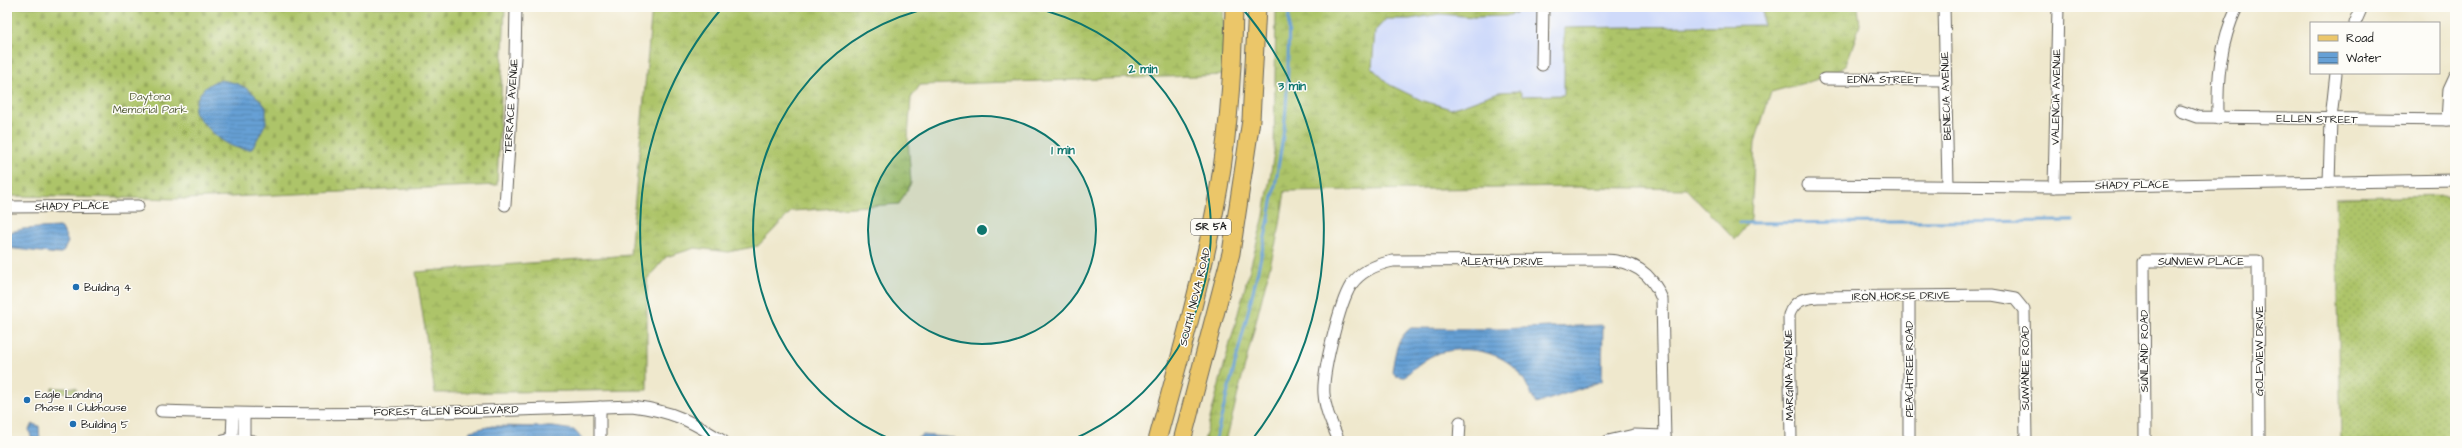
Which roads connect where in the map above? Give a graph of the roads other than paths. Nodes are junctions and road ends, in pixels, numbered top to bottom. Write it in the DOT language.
graph roads {
  1 [pos="516,7"];
  2 [pos="1234,7"];
  3 [pos="1257,7"];
  4 [pos="1542,7"];
  5 [pos="1944,7"];
  6 [pos="2058,7"];
  7 [pos="2237,7"];
  8 [pos="2362,7"];
  9 [pos="2355,22"];
  10 [pos="1542,65"];
  11 [pos="2336,74"];
  12 [pos="2455,76"];
  13 [pos="1824,79"];
  14 [pos="1945,80"];
  15 [pos="2180,111"];
  16 [pos="2218,118"];
  17 [pos="2331,119"];
  18 [pos="2451,120"];
  19 [pos="2455,180"];
  20 [pos="2329,182"];
  21 [pos="1808,185"];
  22 [pos="1948,185"];
  23 [pos="2054,187"];
  24 [pos="505,205"];
  25 [pos="138,206"];
  26 [pos="7,207"];
  27 [pos="1215,207"];
  28 [pos="1238,211"];
  29 [pos="2258,261"];
  30 [pos="2144,262"];
  31 [pos="1909,297"];
  32 [pos="2015,299"];
  33 [pos="1791,310"];
  34 [pos="600,407"];
  35 [pos="161,411"];
  36 [pos="233,414"];
  37 [pos="244,414"];
  38 [pos="1460,422"];
  39 [pos="1665,439"];
  40 [pos="227,440"];
  41 [pos="248,440"];
  42 [pos="600,441"];
  43 [pos="723,441"];
  44 [pos="1157,441"];
  45 [pos="1182,441"];
  46 [pos="1339,441"];
  47 [pos="1459,441"];
  48 [pos="1608,441"];
  49 [pos="1790,441"];
  50 [pos="1909,441"];
  51 [pos="2026,441"];
  52 [pos="2145,441"];
  53 [pos="2259,441"];
  1 -- 24 [label="street, TERRACE AVENUE"];
  2 -- 27 [label="main road, SOUTH NOVA ROAD / SR 5A"];
  3 -- 28 [label="main road, SR 5A"];
  4 -- 10 [label="street"];
  5 -- 14 [label="street, BENECIA AVENUE"];
  6 -- 23 [label="street, VALENCIA AVENUE"];
  7 -- 16 [label="street"];
  8 -- 9 [label="street"];
  11 -- 17 [label="street"];
  12 -- 18 [label="street"];
  13 -- 14 [label="street, EDNA STREET"];
  14 -- 22 [label="street, BENECIA AVENUE"];
  15 -- 16 [label="street, ELLEN STREET"];
  16 -- 17 [label="street, ELLEN STREET"];
  17 -- 18 [label="street, ELLEN STREET"];
  17 -- 20 [label="street"];
  19 -- 20 [label="street, SHADY PLACE"];
  20 -- 23 [label="street, SHADY PLACE"];
  21 -- 22 [label="street, SHADY PLACE"];
  22 -- 23 [label="street, SHADY PLACE"];
  25 -- 26 [label="street, SHADY PLACE"];
  27 -- 28 [label="street"];
  27 -- 44 [label="main road, SOUTH NOVA ROAD / SR 5A"];
  28 -- 45 [label="main road, SR 5A"];
  29 -- 30 [label="street, SUNVIEW PLACE"];
  29 -- 53 [label="street, GOLFVIEW DRIVE"];
  30 -- 52 [label="street, SUNLAND ROAD"];
  31 -- 32 [label="street, IRON HORSE DRIVE"];
  31 -- 33 [label="street, IRON HORSE DRIVE"];
  31 -- 50 [label="street, PEACHTREE ROAD"];
  32 -- 51 [label="street, SUWANEE ROAD"];
  33 -- 49 [label="street, MARGINA AVENUE"];
  34 -- 37 [label="street, FOREST GLEN BOULEVARD"];
  34 -- 42 [label="street"];
  34 -- 43 [label="street, FOREST GLEN BOULEVARD"];
  35 -- 36 [label="street, FOREST GLEN BOULEVARD"];
  36 -- 37 [label="street, FOREST GLEN BOULEVARD"];
  36 -- 40 [label="street"];
  37 -- 41 [label="street"];
  38 -- 47 [label="street"];
  39 -- 46 [label="street, ALEATHA DRIVE"];
  39 -- 48 [label="street"];
  40 -- 41 [label="street"];
}
